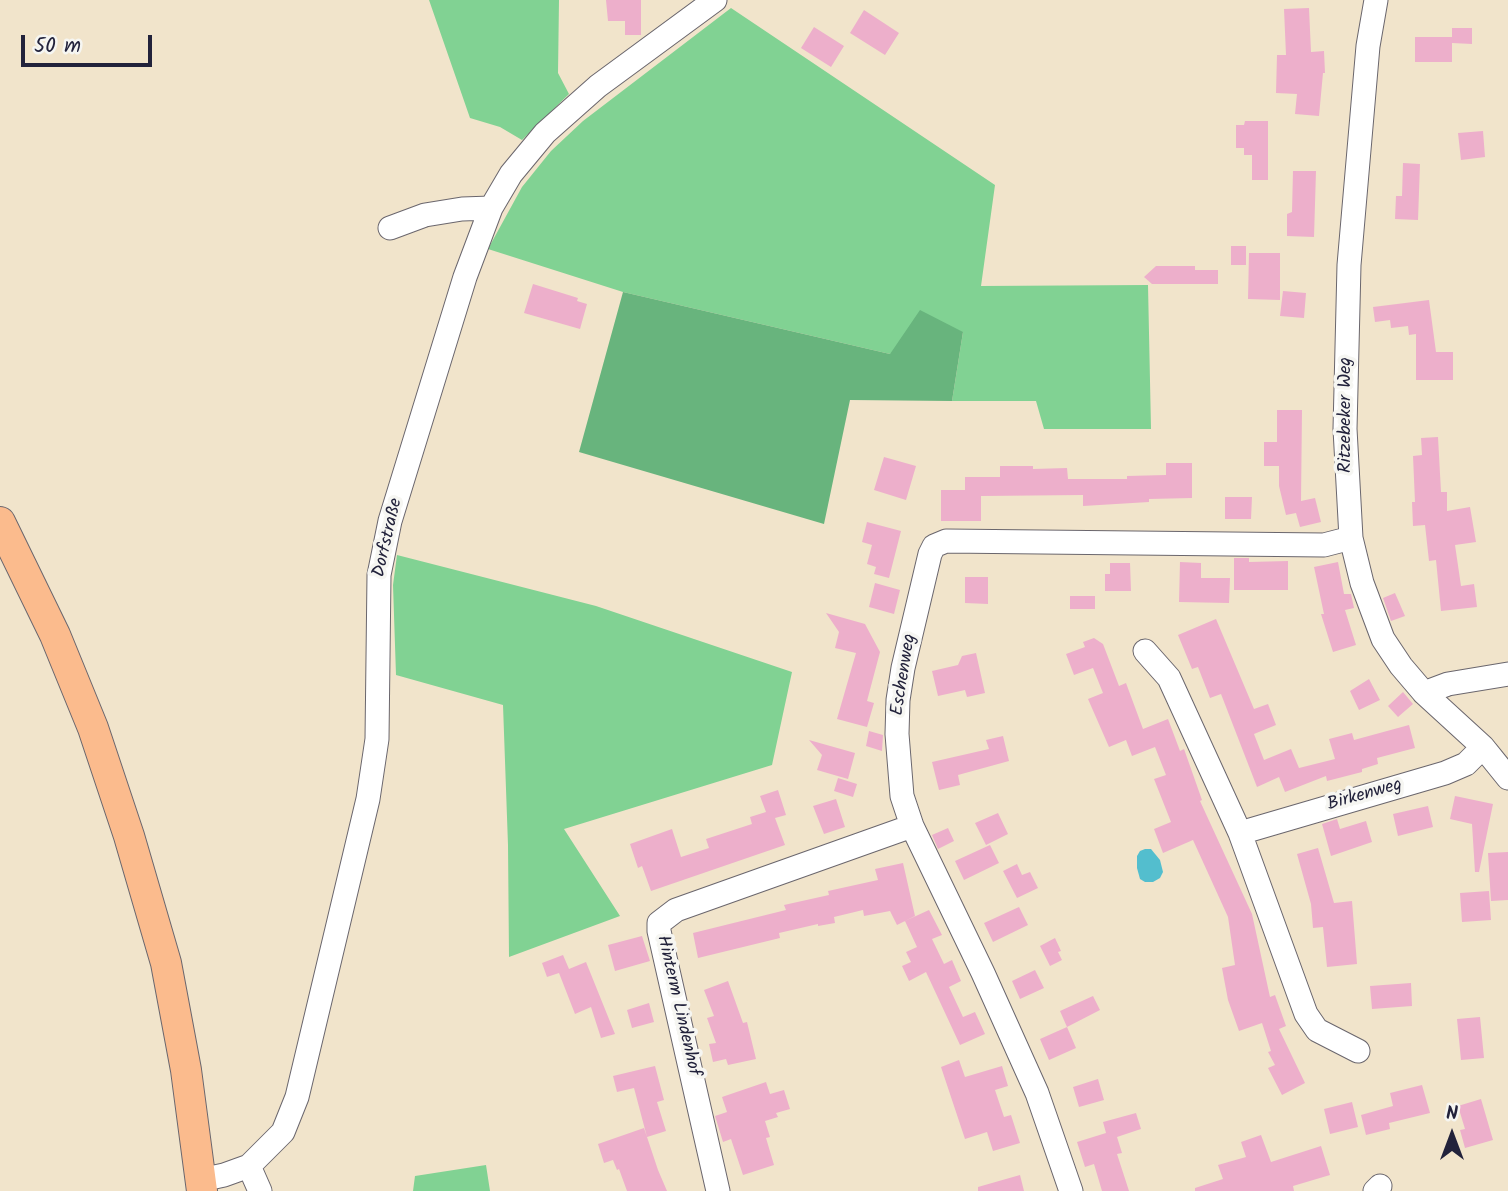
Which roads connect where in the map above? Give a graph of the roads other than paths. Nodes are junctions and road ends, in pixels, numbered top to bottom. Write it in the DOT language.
graph roads {
  1 [pos="715,0"];
  2 [pos="1376,0"];
  3 [pos="491,208"];
  4 [pos="390,228"];
  5 [pos="0,522"];
  6 [pos="1351,538"];
  7 [pos="1145,651"];
  8 [pos="1508,674"];
  9 [pos="1424,693"];
  10 [pos="1483,747"];
  11 [pos="1508,778"];
  12 [pos="912,826"];
  13 [pos="1240,833"];
  14 [pos="1358,1051"];
  15 [pos="249,1166"];
  16 [pos="201,1185"];
  17 [pos="260,1191"];
  18 [pos="718,1191"];
  19 [pos="1071,1191"];
  1 -- 3 [label="street, Dorfstraße"];
  2 -- 6 [label="street, Ritzebeker Weg"];
  3 -- 4 [label="street"];
  3 -- 15 [label="street, Dorfstraße"];
  5 -- 16 [label="main road"];
  6 -- 9 [label="street, Ritzebeker Weg"];
  6 -- 12 [label="street, Eschenweg"];
  7 -- 13 [label="street"];
  8 -- 9 [label="street"];
  9 -- 10 [label="street, Ritzebeker Weg"];
  10 -- 11 [label="street, Ritzebeker Weg"];
  10 -- 13 [label="street, Birkenweg"];
  12 -- 18 [label="street, Hinterm Lindenhof"];
  12 -- 19 [label="street, Eschenweg"];
  13 -- 14 [label="street"];
  15 -- 16 [label="street, Dorfstraße"];
  15 -- 17 [label="street"];
}
